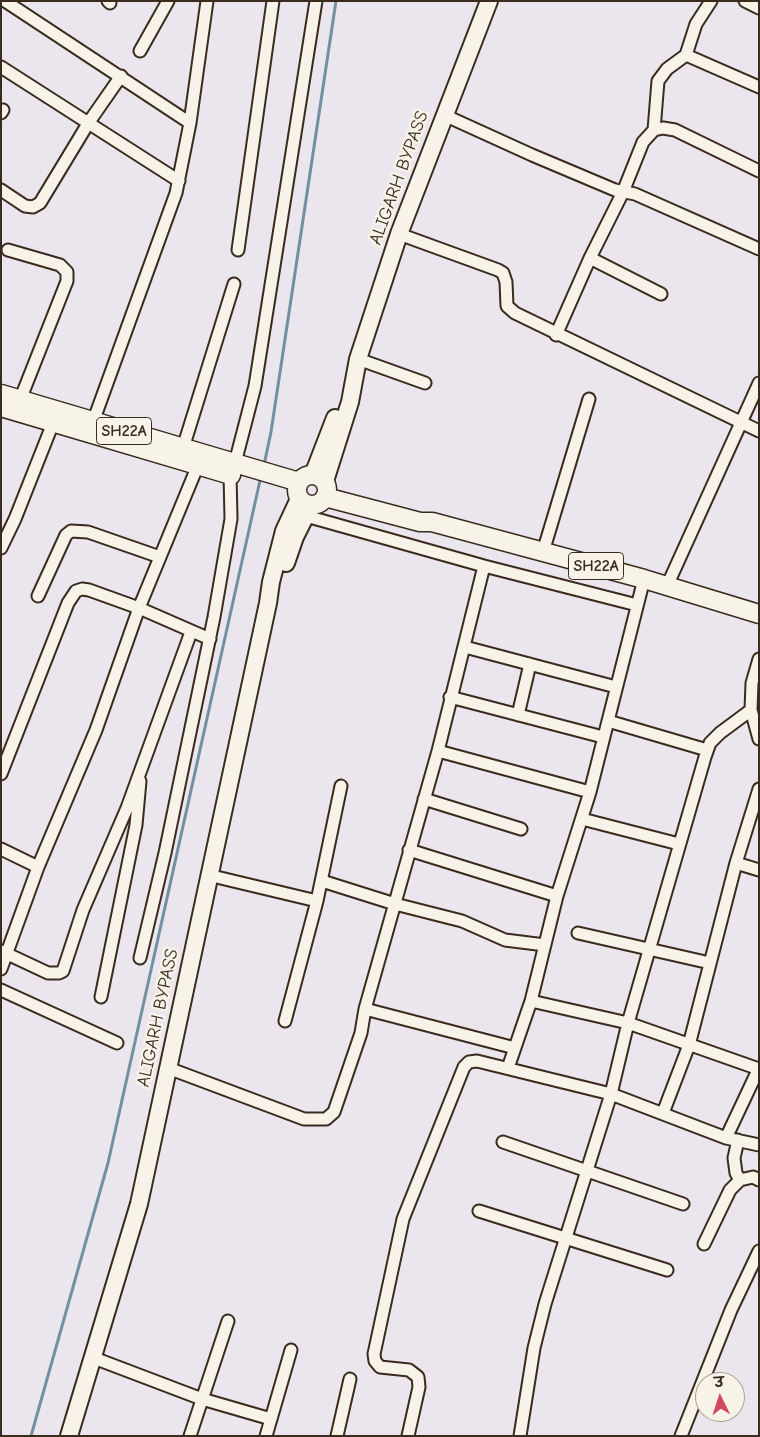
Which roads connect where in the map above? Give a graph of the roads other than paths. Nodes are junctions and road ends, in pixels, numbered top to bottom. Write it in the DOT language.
graph roads {
  1 [pos="4,1"];
  2 [pos="168,1"];
  3 [pos="207,1"];
  4 [pos="273,1"];
  5 [pos="316,1"];
  6 [pos="489,1"];
  7 [pos="710,1"];
  8 [pos="745,1"];
  9 [pos="759,8"];
  10 [pos="140,51"];
  11 [pos="686,55"];
  12 [pos="1,66"];
  13 [pos="121,76"];
  14 [pos="759,87"];
  15 [pos="444,115"];
  16 [pos="89,122"];
  17 [pos="190,123"];
  18 [pos="654,130"];
  19 [pos="759,170"];
  20 [pos="179,181"];
  21 [pos="1,190"];
  22 [pos="623,192"];
  23 [pos="399,234"];
  24 [pos="759,249"];
  25 [pos="8,250"];
  26 [pos="238,250"];
  27 [pos="590,258"];
  28 [pos="234,284"];
  29 [pos="661,294"];
  30 [pos="556,335"];
  31 [pos="357,365"];
  32 [pos="425,383"];
  33 [pos="759,383"];
  34 [pos="1,394"];
  35 [pos="589,399"];
  36 [pos="20,400"];
  37 [pos="1,407"];
  38 [pos="56,418"];
  39 [pos="93,422"];
  40 [pos="741,423"];
  41 [pos="759,431"];
  42 [pos="183,448"];
  43 [pos="198,465"];
  44 [pos="239,471"];
  45 [pos="307,491"];
  46 [pos="1,548"];
  47 [pos="543,552"];
  48 [pos="160,557"];
  49 [pos="484,566"];
  50 [pos="644,579"];
  51 [pos="667,586"];
  52 [pos="38,596"];
  53 [pos="637,605"];
  54 [pos="140,608"];
  55 [pos="759,614"];
  56 [pos="191,632"];
  57 [pos="210,639"];
  58 [pos="465,647"];
  59 [pos="759,659"];
  60 [pos="530,664"];
  61 [pos="616,687"];
  62 [pos="450,697"];
  63 [pos="751,710"];
  64 [pos="518,715"];
  65 [pos="608,721"];
  66 [pos="603,737"];
  67 [pos="759,739"];
  68 [pos="707,750"];
  69 [pos="438,751"];
  70 [pos="141,771"];
  71 [pos="1,774"];
  72 [pos="341,786"];
  73 [pos="759,789"];
  74 [pos="590,792"];
  75 [pos="424,799"];
  76 [pos="582,819"];
  77 [pos="521,829"];
  78 [pos="679,844"];
  79 [pos="1,849"];
  80 [pos="409,850"];
  81 [pos="736,863"];
  82 [pos="38,868"];
  83 [pos="759,870"];
  84 [pos="208,875"];
  85 [pos="322,881"];
  86 [pos="557,896"];
  87 [pos="317,901"];
  88 [pos="394,904"];
  89 [pos="578,933"];
  90 [pos="545,945"];
  91 [pos="650,948"];
  92 [pos="4,952"];
  93 [pos="140,958"];
  94 [pos="710,963"];
  95 [pos="1,970"];
  96 [pos="1,990"];
  97 [pos="101,997"];
  98 [pos="531,1001"];
  99 [pos="365,1009"];
  100 [pos="285,1021"];
  101 [pos="628,1023"];
  102 [pos="117,1043"];
  103 [pos="689,1045"];
  104 [pos="515,1048"];
  105 [pos="168,1068"];
  106 [pos="508,1068"];
  107 [pos="759,1069"];
  108 [pos="611,1094"];
  109 [pos="663,1113"];
  110 [pos="726,1138"];
  111 [pos="738,1140"];
  112 [pos="503,1142"];
  113 [pos="759,1145"];
  114 [pos="587,1172"];
  115 [pos="740,1180"];
  116 [pos="759,1180"];
  117 [pos="683,1204"];
  118 [pos="479,1211"];
  119 [pos="567,1238"];
  120 [pos="704,1244"];
  121 [pos="759,1251"];
  122 [pos="668,1270"];
  123 [pos="228,1320"];
  124 [pos="291,1350"];
  125 [pos="94,1358"];
  126 [pos="350,1379"];
  127 [pos="202,1399"];
  128 [pos="271,1419"];
  129 [pos="69,1436"];
  130 [pos="190,1436"];
  131 [pos="266,1436"];
  132 [pos="337,1436"];
  133 [pos="408,1436"];
  134 [pos="520,1436"];
  135 [pos="681,1436"];
  1 -- 13 [label="street"];
  2 -- 10 [label="street"];
  3 -- 17 [label="street"];
  4 -- 26 [label="street"];
  5 -- 44 [label="street"];
  6 -- 15 [label="main road, ALIGARH BYPASS"];
  7 -- 11 [label="street"];
  8 -- 9 [label="street"];
  11 -- 14 [label="street"];
  11 -- 18 [label="street"];
  12 -- 16 [label="street"];
  13 -- 16 [label="street"];
  13 -- 17 [label="street"];
  15 -- 22 [label="street"];
  15 -- 23 [label="main road, ALIGARH BYPASS"];
  16 -- 20 [label="street"];
  16 -- 21 [label="street"];
  17 -- 20 [label="street"];
  18 -- 19 [label="street"];
  18 -- 22 [label="street"];
  20 -- 39 [label="street"];
  22 -- 24 [label="street"];
  22 -- 27 [label="street"];
  23 -- 30 [label="street"];
  23 -- 31 [label="main road, ALIGARH BYPASS"];
  25 -- 36 [label="street"];
  27 -- 29 [label="street"];
  27 -- 30 [label="street"];
  28 -- 42 [label="street"];
  30 -- 40 [label="street"];
  31 -- 32 [label="street"];
  31 -- 45 [label="main road, ALIGARH BYPASS"];
  33 -- 40 [label="street"];
  34 -- 36 [label="main road, SH22A"];
  35 -- 47 [label="street"];
  36 -- 38 [label="main road, SH22A"];
  37 -- 38 [label="main road, SH22A"];
  38 -- 39 [label="main road, SH22A"];
  38 -- 43 [label="main road, SH22A"];
  38 -- 46 [label="street"];
  39 -- 42 [label="main road, SH22A"];
  40 -- 41 [label="street"];
  40 -- 51 [label="street"];
  42 -- 44 [label="main road, SH22A"];
  43 -- 44 [label="main road, SH22A"];
  43 -- 48 [label="street"];
  44 -- 45 [label="main road, SH22A"];
  44 -- 57 [label="street"];
  45 -- 47 [label="main road, SH22A"];
  45 -- 49 [label="street"];
  45 -- 84 [label="main road, ALIGARH BYPASS"];
  47 -- 50 [label="main road, SH22A"];
  48 -- 52 [label="street"];
  48 -- 54 [label="street"];
  49 -- 53 [label="street"];
  49 -- 58 [label="street"];
  50 -- 51 [label="main road, SH22A"];
  50 -- 53 [label="street"];
  51 -- 55 [label="main road, SH22A"];
  53 -- 61 [label="street"];
  54 -- 56 [label="street"];
  54 -- 71 [label="street"];
  54 -- 82 [label="street"];
  56 -- 57 [label="street"];
  56 -- 70 [label="street"];
  57 -- 93 [label="street"];
  58 -- 60 [label="street"];
  58 -- 62 [label="street"];
  59 -- 63 [label="street"];
  60 -- 61 [label="street"];
  60 -- 64 [label="street"];
  61 -- 65 [label="street"];
  62 -- 64 [label="street"];
  62 -- 69 [label="street"];
  63 -- 67 [label="street"];
  63 -- 68 [label="street"];
  64 -- 66 [label="street"];
  65 -- 66 [label="street"];
  65 -- 68 [label="street"];
  66 -- 74 [label="street"];
  68 -- 78 [label="street"];
  69 -- 74 [label="street"];
  69 -- 75 [label="street"];
  70 -- 92 [label="street"];
  70 -- 97 [label="street"];
  72 -- 85 [label="street"];
  73 -- 81 [label="street"];
  74 -- 76 [label="street"];
  75 -- 77 [label="street"];
  75 -- 80 [label="street"];
  76 -- 78 [label="street"];
  76 -- 86 [label="street"];
  78 -- 91 [label="street"];
  79 -- 82 [label="street"];
  80 -- 86 [label="street"];
  80 -- 88 [label="street"];
  81 -- 83 [label="street"];
  81 -- 94 [label="street"];
  82 -- 92 [label="street"];
  84 -- 87 [label="street"];
  84 -- 105 [label="main road, ALIGARH BYPASS"];
  85 -- 87 [label="street"];
  85 -- 88 [label="street"];
  86 -- 90 [label="street"];
  87 -- 100 [label="street"];
  88 -- 90 [label="street"];
  88 -- 99 [label="street"];
  89 -- 91 [label="street"];
  90 -- 98 [label="street"];
  91 -- 94 [label="street"];
  91 -- 101 [label="street"];
  92 -- 95 [label="street"];
  94 -- 103 [label="street"];
  96 -- 102 [label="street"];
  98 -- 101 [label="street"];
  98 -- 104 [label="street"];
  99 -- 104 [label="street"];
  99 -- 105 [label="street"];
  101 -- 103 [label="street"];
  101 -- 108 [label="street"];
  103 -- 107 [label="street"];
  103 -- 109 [label="street"];
  104 -- 106 [label="street"];
  105 -- 125 [label="main road, ALIGARH BYPASS"];
  106 -- 108 [label="street"];
  106 -- 133 [label="street"];
  107 -- 110 [label="street"];
  108 -- 109 [label="street"];
  108 -- 114 [label="street"];
  109 -- 110 [label="street"];
  110 -- 111 [label="street"];
  111 -- 113 [label="street"];
  111 -- 115 [label="street"];
  112 -- 114 [label="street"];
  114 -- 117 [label="street"];
  114 -- 119 [label="street"];
  115 -- 116 [label="street"];
  115 -- 120 [label="street"];
  118 -- 119 [label="street"];
  119 -- 122 [label="street"];
  119 -- 134 [label="street"];
  121 -- 135 [label="street"];
  123 -- 127 [label="street"];
  124 -- 128 [label="street"];
  125 -- 127 [label="street"];
  125 -- 129 [label="main road, ALIGARH BYPASS"];
  126 -- 132 [label="street"];
  127 -- 128 [label="street"];
  127 -- 130 [label="street"];
  128 -- 131 [label="street"];
}
